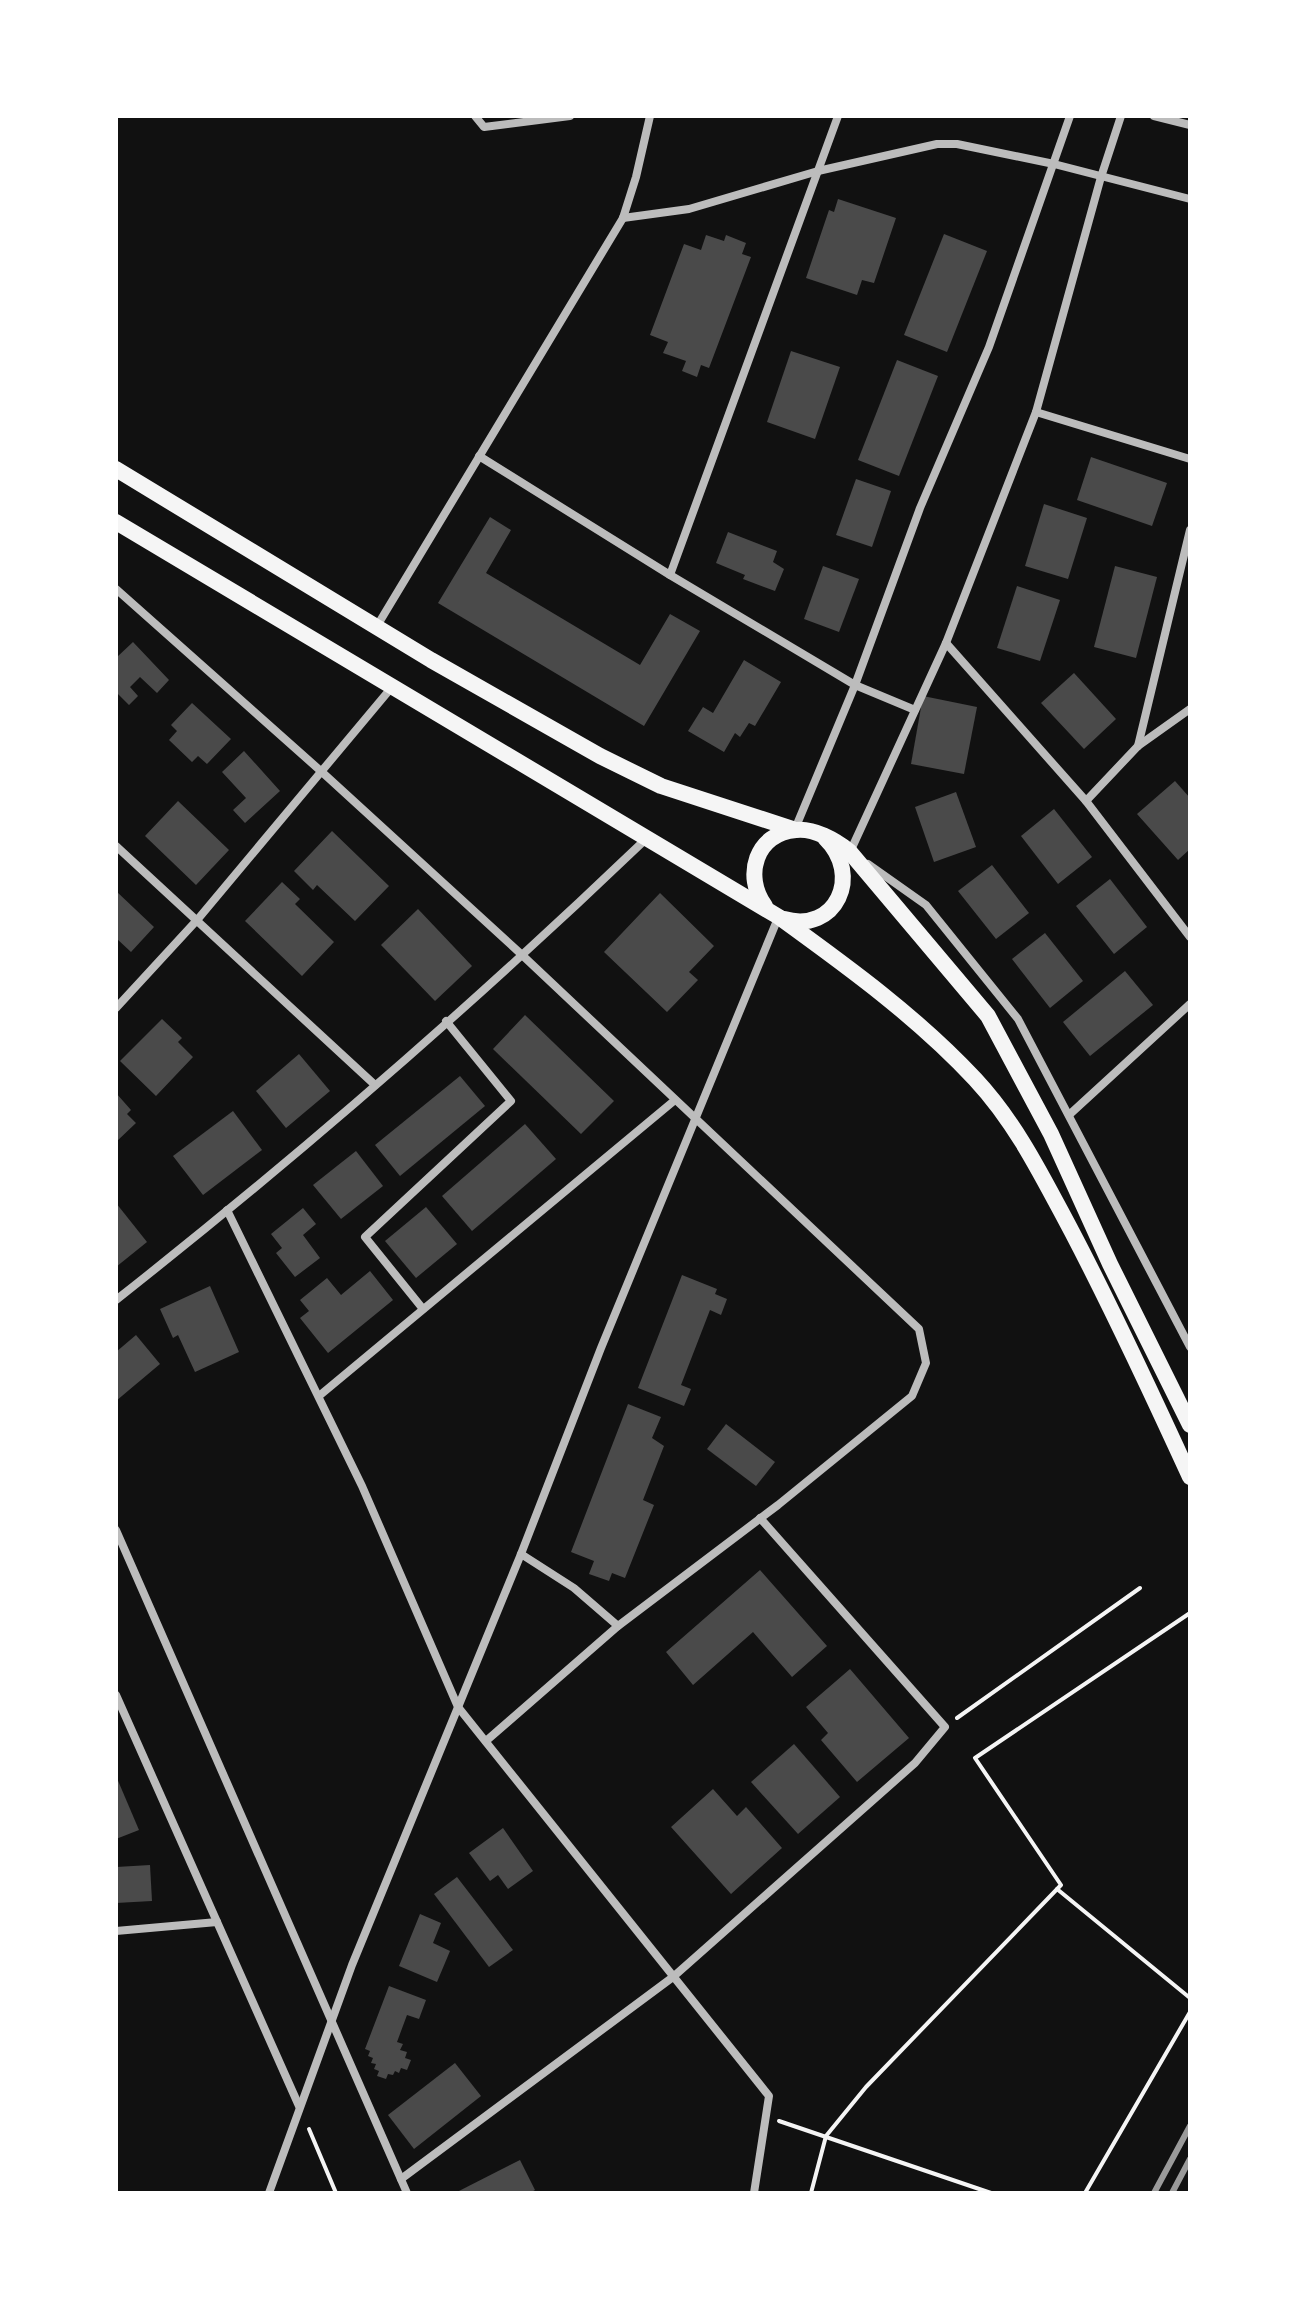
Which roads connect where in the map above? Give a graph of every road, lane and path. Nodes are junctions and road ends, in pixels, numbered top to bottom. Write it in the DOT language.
graph roads {
  1 [pos="475,116"];
  2 [pos="570,116"];
  3 [pos="650,116"];
  4 [pos="838,116"];
  5 [pos="1070,116"];
  6 [pos="1121,116"];
  7 [pos="1154,116"];
  8 [pos="1190,125"];
  9 [pos="1054,164"];
  10 [pos="818,171"];
  11 [pos="1101,177"];
  12 [pos="1190,199"];
  13 [pos="623,218"];
  14 [pos="1036,412"];
  15 [pos="479,456"];
  16 [pos="1190,459"];
  17 [pos="116,469"];
  18 [pos="116,522"];
  19 [pos="1190,530"];
  20 [pos="670,575"];
  21 [pos="116,589"];
  22 [pos="377,626"];
  23 [pos="946,643"];
  24 [pos="855,685"];
  25 [pos="392,687"];
  26 [pos="1190,709"];
  27 [pos="915,710"];
  28 [pos="1138,746"];
  29 [pos="323,773"];
  30 [pos="1086,801"];
  31 [pos="795,830"];
  32 [pos="648,838"];
  33 [pos="825,838"];
  34 [pos="116,846"];
  35 [pos="849,851"];
  36 [pos="779,917"];
  37 [pos="198,919"];
  38 [pos="1190,937"];
  39 [pos="521,954"];
  40 [pos="1190,1004"];
  41 [pos="116,1008"];
  42 [pos="446,1021"];
  43 [pos="375,1085"];
  44 [pos="675,1100"];
  45 [pos="1069,1115"];
  46 [pos="695,1119"];
  47 [pos="227,1210"];
  48 [pos="116,1300"];
  49 [pos="423,1309"];
  50 [pos="1190,1347"];
  51 [pos="319,1396"];
  52 [pos="1190,1425"];
  53 [pos="1190,1477"];
  54 [pos="760,1518"];
  55 [pos="116,1530"];
  56 [pos="521,1554"];
  57 [pos="1140,1588"];
  58 [pos="1190,1613"];
  59 [pos="618,1626"];
  60 [pos="116,1695"];
  61 [pos="458,1707"];
  62 [pos="945,1727"];
  63 [pos="486,1741"];
  64 [pos="1057,1889"];
  65 [pos="217,1922"];
  66 [pos="116,1931"];
  67 [pos="673,1977"];
  68 [pos="1190,1998"];
  69 [pos="1190,2012"];
  70 [pos="330,2019"];
  71 [pos="299,2107"];
  72 [pos="766,2116"];
  73 [pos="826,2136"];
  74 [pos="401,2179"];
  75 [pos="269,2193"];
  76 [pos="336,2193"];
  77 [pos="407,2193"];
  78 [pos="754,2193"];
  79 [pos="811,2193"];
  80 [pos="988,2193"];
  81 [pos="1085,2193"];
  1 -- 2 [label="street"];
  3 -- 13 [label="street"];
  4 -- 10 [label="street"];
  5 -- 9 [label="street"];
  6 -- 11 [label="street"];
  7 -- 8 [label="street"];
  9 -- 10 [label="street"];
  9 -- 11 [label="street"];
  9 -- 24 [label="street"];
  10 -- 13 [label="street"];
  10 -- 20 [label="street"];
  11 -- 12 [label="street"];
  11 -- 14 [label="street"];
  13 -- 15 [label="street"];
  14 -- 16 [label="street"];
  14 -- 23 [label="street"];
  15 -- 20 [label="street"];
  15 -- 22 [label="street"];
  17 -- 22 [label="main road"];
  18 -- 25 [label="main road"];
  19 -- 28 [label="street"];
  20 -- 24 [label="street"];
  21 -- 29 [label="street"];
  22 -- 31 [label="main road"];
  23 -- 27 [label="street"];
  23 -- 30 [label="street"];
  24 -- 27 [label="street"];
  24 -- 31 [label="street"];
  25 -- 29 [label="street"];
  25 -- 32 [label="main road"];
  26 -- 28 [label="street"];
  27 -- 35 [label="street"];
  28 -- 30 [label="street"];
  29 -- 37 [label="street"];
  29 -- 39 [label="street"];
  30 -- 38 [label="street"];
  31 -- 33 [label="main road"];
  31 -- 36 [label="main road"];
  32 -- 36 [label="main road"];
  32 -- 39 [label="street"];
  33 -- 35 [label="main road"];
  33 -- 36 [label="main road"];
  34 -- 37 [label="street"];
  35 -- 45 [label="street"];
  35 -- 52 [label="main road"];
  36 -- 46 [label="street"];
  36 -- 53 [label="main road"];
  37 -- 41 [label="street"];
  37 -- 43 [label="street"];
  39 -- 42 [label="street"];
  39 -- 44 [label="street"];
  40 -- 45 [label="street"];
  42 -- 43 [label="street"];
  42 -- 49 [label="street"];
  43 -- 47 [label="street"];
  44 -- 46 [label="street"];
  44 -- 49 [label="street"];
  45 -- 50 [label="street"];
  46 -- 54 [label="street"];
  46 -- 56 [label="street"];
  47 -- 48 [label="street"];
  47 -- 51 [label="street"];
  49 -- 51 [label="street"];
  51 -- 61 [label="street"];
  54 -- 59 [label="street"];
  54 -- 62 [label="street"];
  55 -- 70 [label="street"];
  56 -- 59 [label="street"];
  56 -- 61 [label="street"];
  57 -- 62 [label="path"];
  58 -- 64 [label="path"];
  59 -- 63 [label="street"];
  60 -- 65 [label="street"];
  61 -- 63 [label="street"];
  61 -- 70 [label="street"];
  62 -- 67 [label="street"];
  63 -- 67 [label="street"];
  64 -- 68 [label="path"];
  64 -- 73 [label="path"];
  65 -- 66 [label="street"];
  65 -- 71 [label="street"];
  67 -- 72 [label="street"];
  67 -- 74 [label="street"];
  69 -- 81 [label="path"];
  70 -- 71 [label="street"];
  70 -- 74 [label="street"];
  71 -- 75 [label="street"];
  71 -- 76 [label="path"];
  72 -- 73 [label="path"];
  72 -- 78 [label="street"];
  73 -- 79 [label="path"];
  73 -- 80 [label="path"];
  74 -- 77 [label="street"];
}
